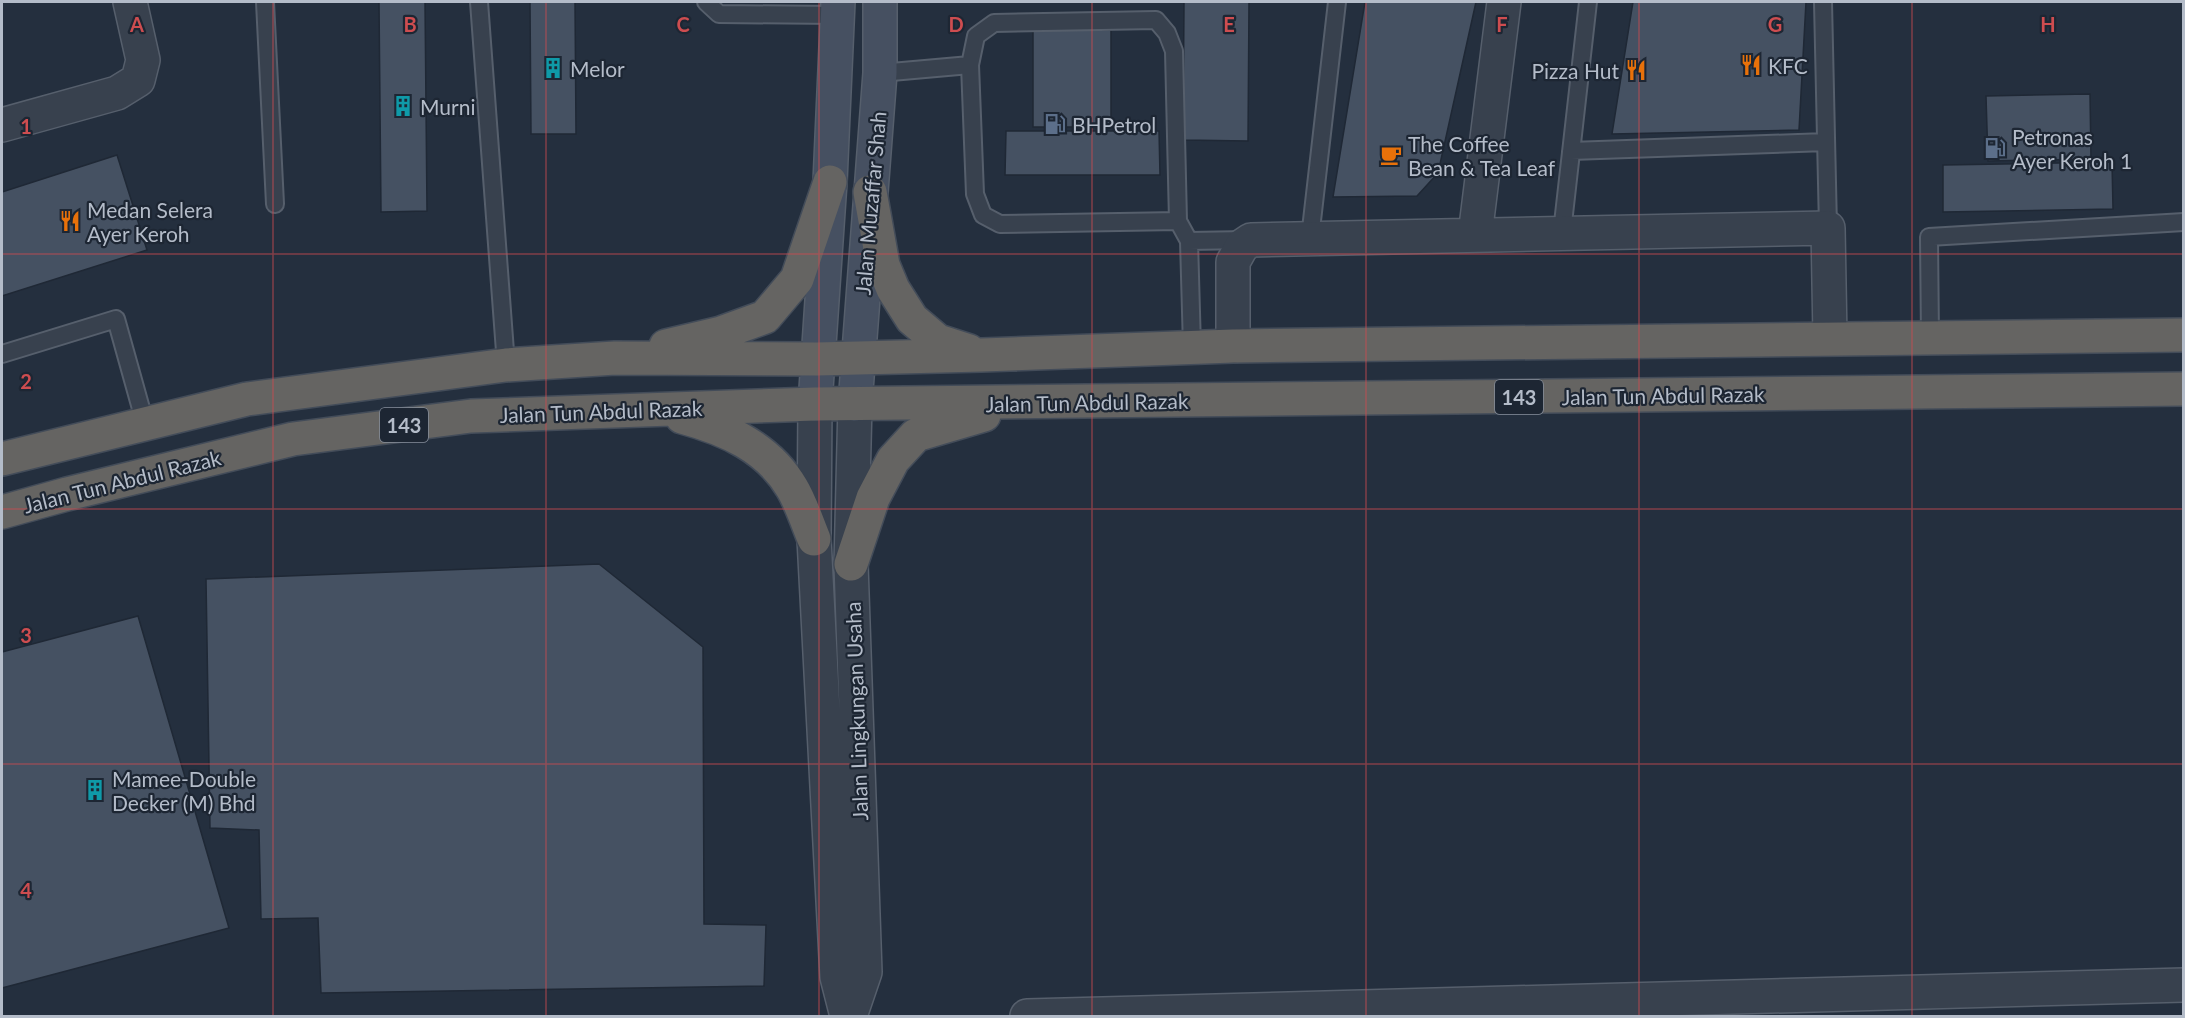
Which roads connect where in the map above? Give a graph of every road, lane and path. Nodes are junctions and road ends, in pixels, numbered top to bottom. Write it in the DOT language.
graph roads {
  1 [pos="130,2"];
  2 [pos="265,2"];
  3 [pos="479,2"];
  4 [pos="706,2"];
  5 [pos="880,2"];
  6 [pos="1337,2"];
  7 [pos="1504,2"];
  8 [pos="1588,2"];
  9 [pos="1823,2"];
  10 [pos="838,8"];
  11 [pos="970,65"];
  12 [pos="880,73"];
  13 [pos="2,125"];
  14 [pos="1826,142"];
  15 [pos="1571,151"];
  16 [pos="830,182"];
  17 [pos="870,192"];
  18 [pos="275,204"];
  19 [pos="1178,221"];
  20 [pos="2184,222"];
  21 [pos="1828,228"];
  22 [pos="1562,232"];
  23 [pos="1475,235"];
  24 [pos="1310,238"];
  25 [pos="1251,240"];
  26 [pos="1189,241"];
  27 [pos="2184,335"];
  28 [pos="1830,338"];
  29 [pos="1930,338"];
  30 [pos="1233,346"];
  31 [pos="1192,347"];
  32 [pos="2,354"];
  33 [pos="982,355"];
  34 [pos="615,358"];
  35 [pos="858,358"];
  36 [pos="818,359"];
  37 [pos="506,365"];
  38 [pos="2184,389"];
  39 [pos="1063,403"];
  40 [pos="815,404"];
  41 [pos="855,404"];
  42 [pos="656,410"];
  43 [pos="145,423"];
  44 [pos="2,459"];
  45 [pos="2,512"];
  46 [pos="814,538"];
  47 [pos="852,564"];
  48 [pos="2184,985"];
  49 [pos="849,1017"];
  50 [pos="1027,1017"];
  1 -- 13 [label="street"];
  2 -- 18 [label="lane"];
  3 -- 37 [label="lane"];
  4 -- 10 [label="lane"];
  5 -- 12 [label="main road, Jalan Muzaffar Shah"];
  6 -- 24 [label="lane"];
  7 -- 23 [label="street"];
  8 -- 15 [label="lane"];
  9 -- 14 [label="lane"];
  10 -- 16 [label="main road, Jalan Muzaffar Shah"];
  11 -- 12 [label="lane"];
  11 -- 19 [label="lane"];
  11 -- 19 [label="lane"];
  12 -- 17 [label="main road, Jalan Muzaffar Shah"];
  14 -- 15 [label="lane"];
  14 -- 21 [label="lane"];
  15 -- 22 [label="lane"];
  16 -- 34 [label="highway"];
  16 -- 36 [label="main road, Jalan Muzaffar Shah"];
  17 -- 33 [label="highway"];
  17 -- 35 [label="main road, Jalan Muzaffar Shah"];
  19 -- 26 [label="lane"];
  20 -- 29 [label="lane"];
  21 -- 22 [label="street"];
  21 -- 28 [label="street"];
  22 -- 23 [label="street"];
  23 -- 24 [label="street"];
  24 -- 25 [label="street"];
  25 -- 26 [label="lane"];
  25 -- 30 [label="street"];
  26 -- 31 [label="lane"];
  27 -- 29 [label="highway, 143"];
  28 -- 29 [label="highway, 143"];
  28 -- 30 [label="highway, 143"];
  30 -- 31 [label="highway, 143"];
  31 -- 33 [label="highway, 143"];
  32 -- 43 [label="lane"];
  33 -- 35 [label="highway, 143"];
  34 -- 36 [label="highway, 143"];
  34 -- 37 [label="highway, 143"];
  35 -- 36 [label="highway, 143"];
  35 -- 41 [label="main road, Jalan Muzaffar Shah"];
  36 -- 40 [label="main road, Jalan Muzaffar Shah"];
  37 -- 43 [label="highway, 143"];
  38 -- 39 [label="highway, Jalan Tun Abdul Razak / 143"];
  39 -- 41 [label="highway, Jalan Tun Abdul Razak / 143"];
  39 -- 47 [label="highway"];
  40 -- 41 [label="highway, Jalan Tun Abdul Razak / 143"];
  40 -- 42 [label="highway, Jalan Tun Abdul Razak / 143"];
  40 -- 46 [label="street, Jalan Lingkungan Usaha"];
  41 -- 47 [label="street, Jalan Lingkungan Usaha"];
  42 -- 45 [label="highway, Jalan Tun Abdul Razak / 143"];
  42 -- 46 [label="highway"];
  43 -- 44 [label="highway, 143"];
  46 -- 49 [label="street, Jalan Lingkungan Usaha"];
  47 -- 49 [label="street, Jalan Lingkungan Usaha"];
  48 -- 50 [label="street"];
}
